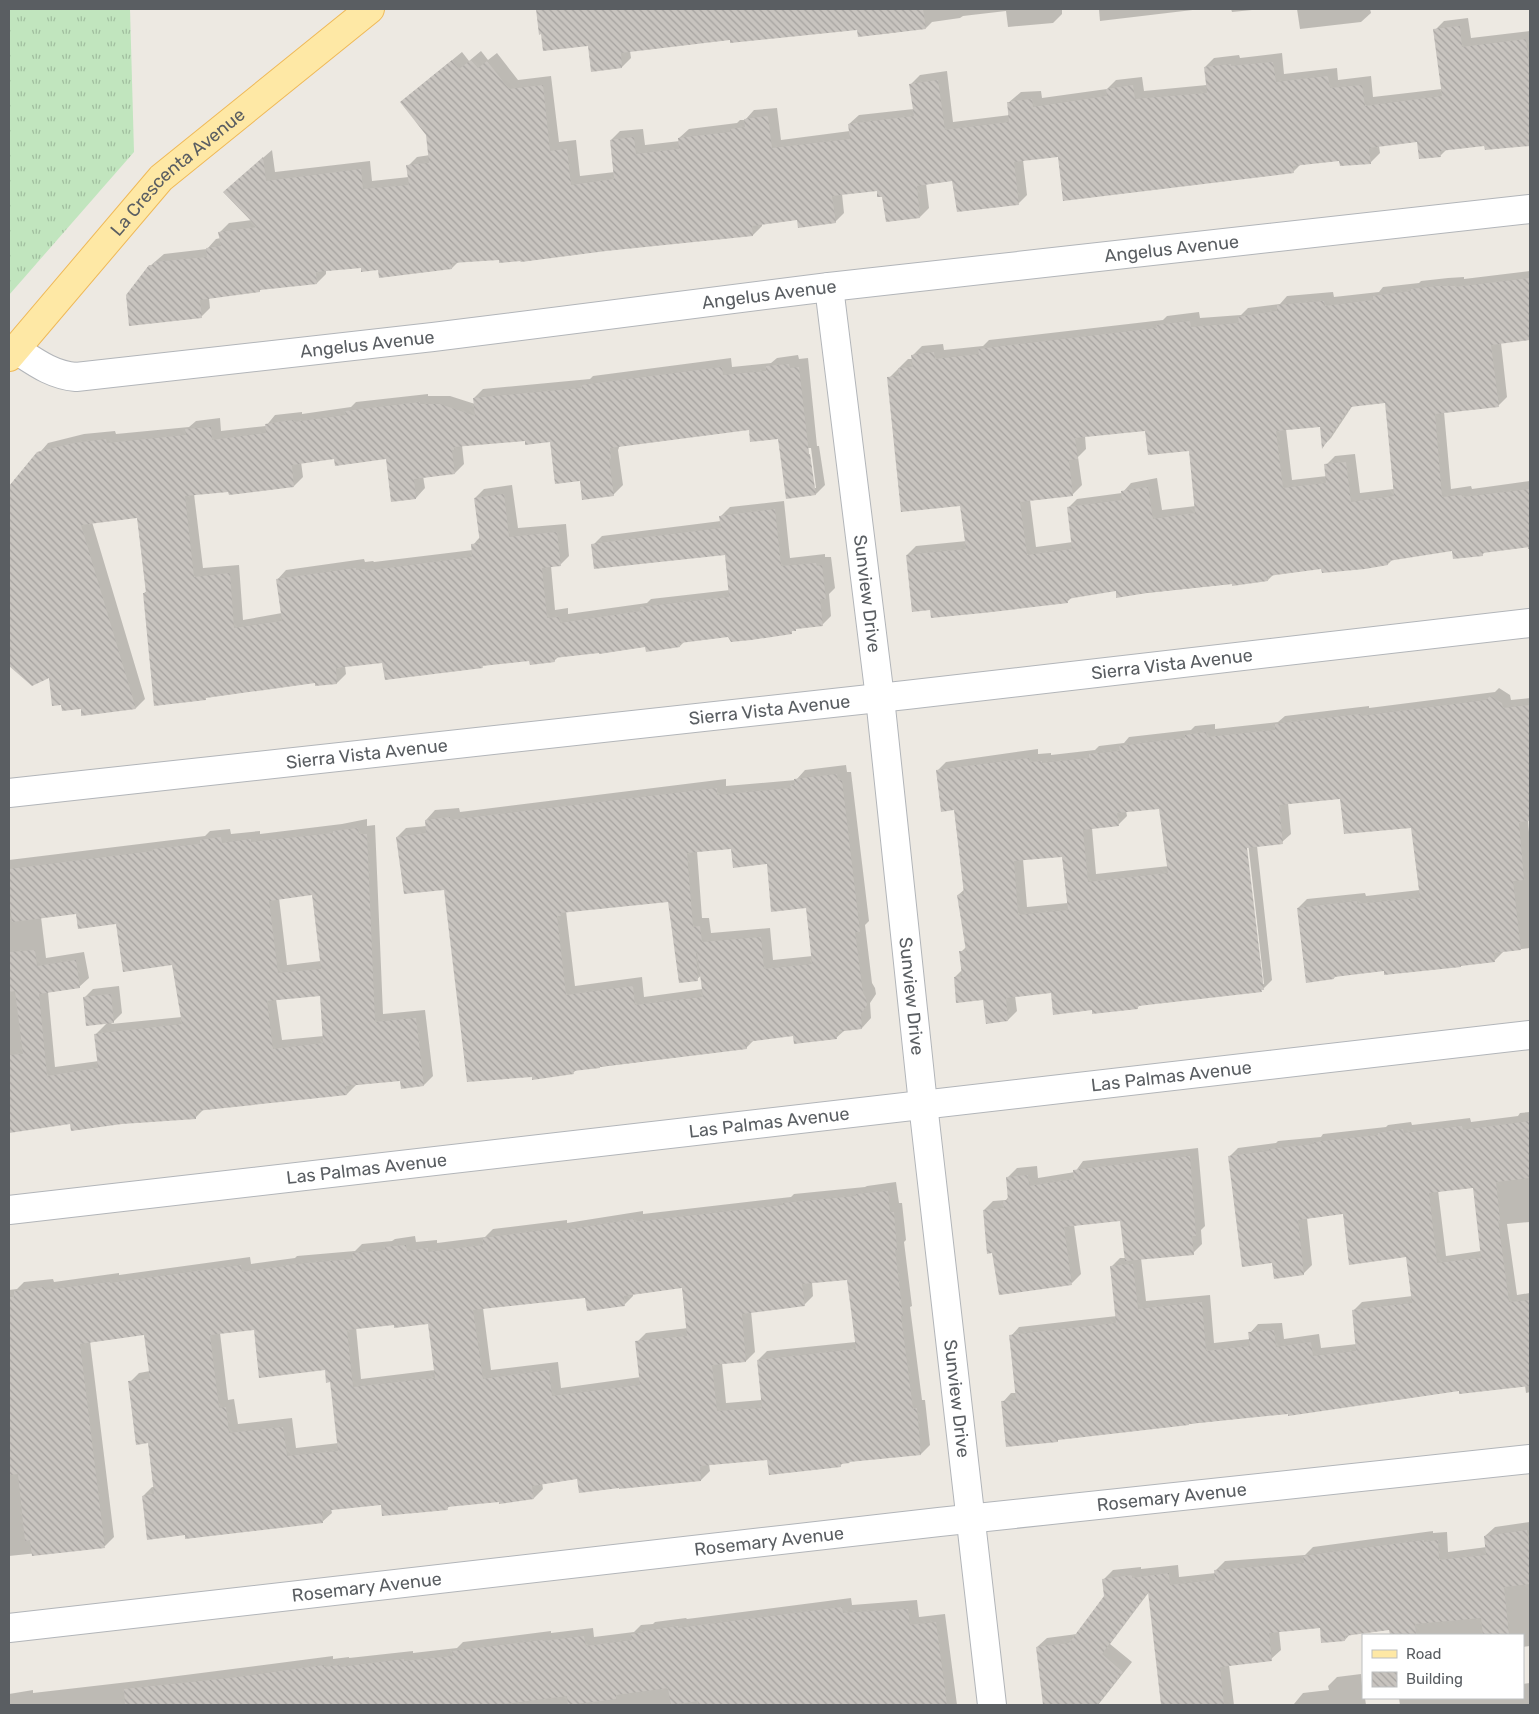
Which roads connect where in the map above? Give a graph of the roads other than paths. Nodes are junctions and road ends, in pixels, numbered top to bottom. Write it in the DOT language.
graph roads {
  1 [pos="370,9"];
  2 [pos="1530,209"];
  3 [pos="829,287"];
  4 [pos="12,353"];
  5 [pos="1530,623"];
  6 [pos="880,698"];
  7 [pos="9,793"];
  8 [pos="1530,1035"];
  9 [pos="923,1104"];
  10 [pos="9,1210"];
  11 [pos="1530,1459"];
  12 [pos="971,1519"];
  13 [pos="9,1628"];
  14 [pos="992,1705"];
  1 -- 4 [label="main road, La Crescenta Avenue"];
  2 -- 3 [label="street, Angelus Avenue"];
  3 -- 4 [label="street, Angelus Avenue"];
  3 -- 6 [label="street, Sunview Drive"];
  5 -- 6 [label="street, Sierra Vista Avenue"];
  6 -- 7 [label="street, Sierra Vista Avenue"];
  6 -- 9 [label="street, Sunview Drive"];
  8 -- 9 [label="street, Las Palmas Avenue"];
  9 -- 10 [label="street, Las Palmas Avenue"];
  9 -- 12 [label="street, Sunview Drive"];
  11 -- 12 [label="street, Rosemary Avenue"];
  12 -- 13 [label="street, Rosemary Avenue"];
  12 -- 14 [label="street, Sunview Drive"];
}
